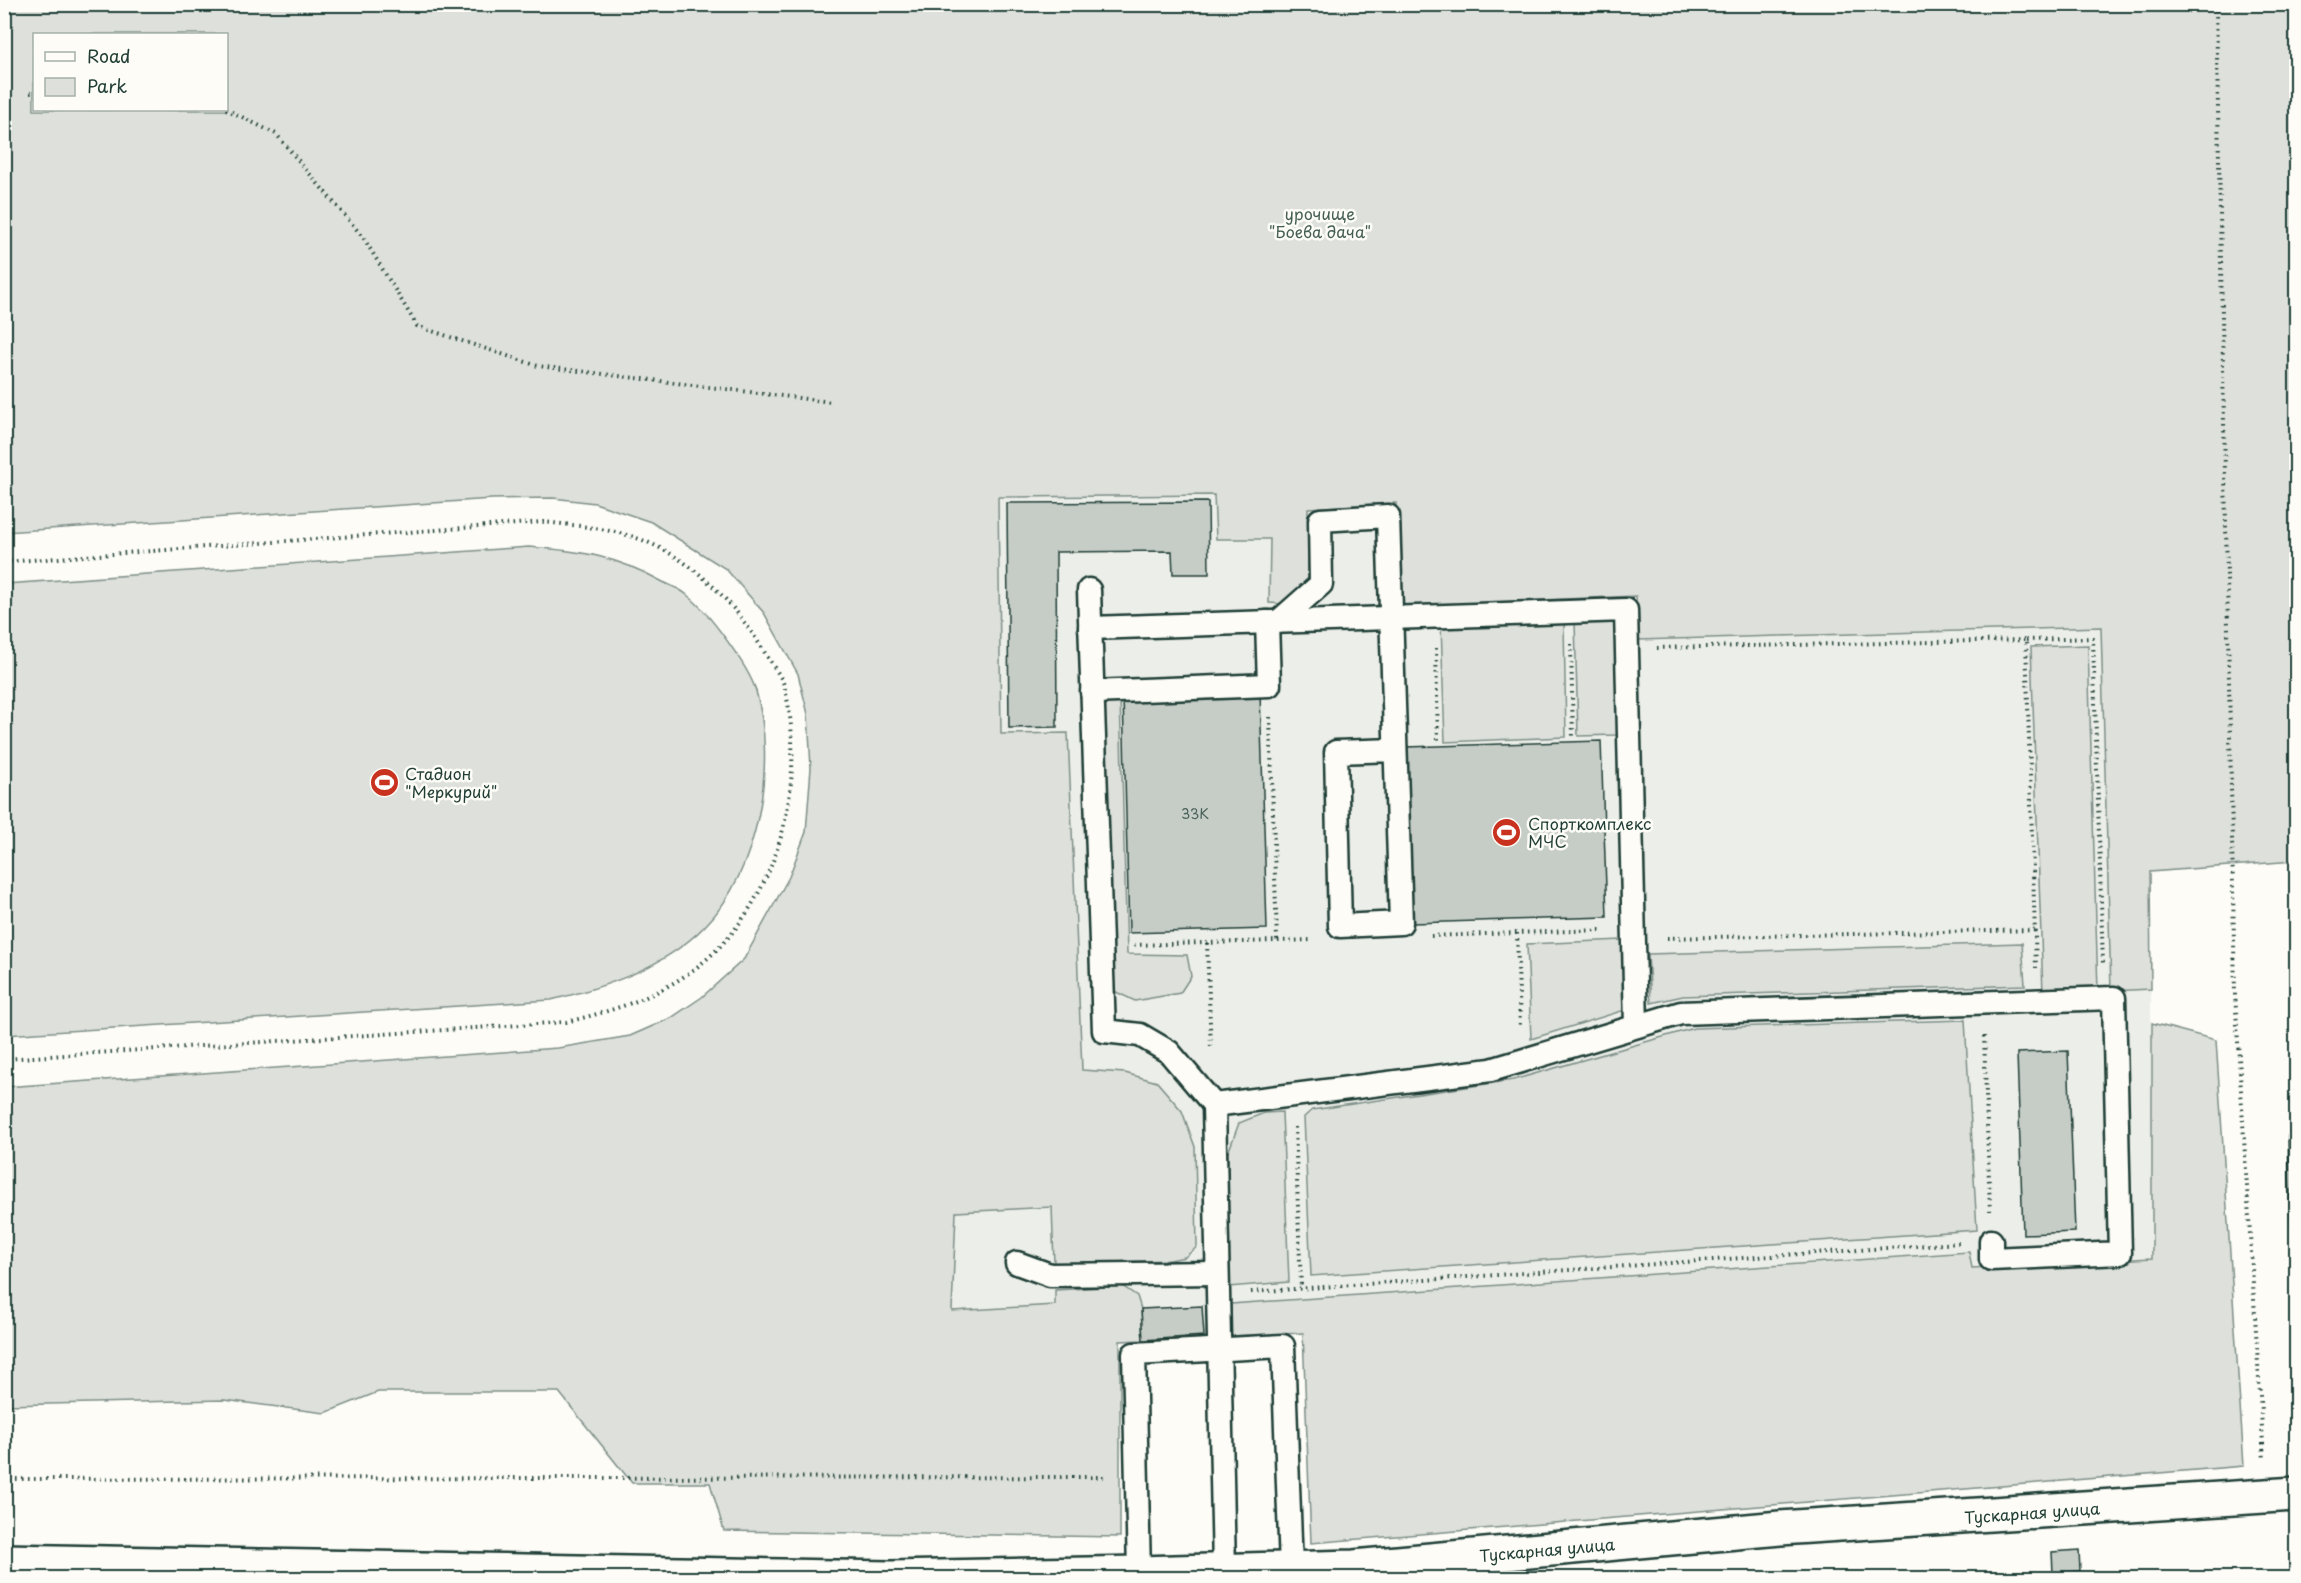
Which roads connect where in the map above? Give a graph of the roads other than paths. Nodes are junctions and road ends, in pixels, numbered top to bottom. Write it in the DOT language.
graph roads {
  1 [pos="1089,590"];
  2 [pos="1391,618"];
  3 [pos="1273,622"];
  4 [pos="1090,628"];
  5 [pos="1092,692"];
  6 [pos="1395,750"];
  7 [pos="1636,1026"];
  8 [pos="1214,1105"];
  9 [pos="1991,1241"];
  10 [pos="1017,1263"];
  11 [pos="1217,1284"];
  12 [pos="1219,1349"];
  13 [pos="2282,1495"];
  14 [pos="4,1561"];
  15 [pos="1291,1568"];
  16 [pos="1224,1570"];
  17 [pos="1139,1574"];
  1 -- 4 [label="lane"];
  2 -- 3 [label="lane"];
  2 -- 3 [label="lane"];
  2 -- 6 [label="lane"];
  2 -- 7 [label="lane"];
  3 -- 4 [label="lane"];
  3 -- 5 [label="lane"];
  4 -- 5 [label="lane"];
  5 -- 8 [label="lane"];
  6 -- 6 [label="lane"];
  7 -- 8 [label="lane"];
  7 -- 9 [label="lane"];
  8 -- 11 [label="lane"];
  10 -- 11 [label="lane"];
  11 -- 12 [label="lane"];
  12 -- 15 [label="lane"];
  12 -- 16 [label="lane"];
  12 -- 17 [label="lane"];
  13 -- 15 [label="street, Тускарная улица"];
  14 -- 17 [label="street, Тускарная улица"];
  15 -- 16 [label="street, Тускарная улица"];
  16 -- 17 [label="street, Тускарная улица"];
}
